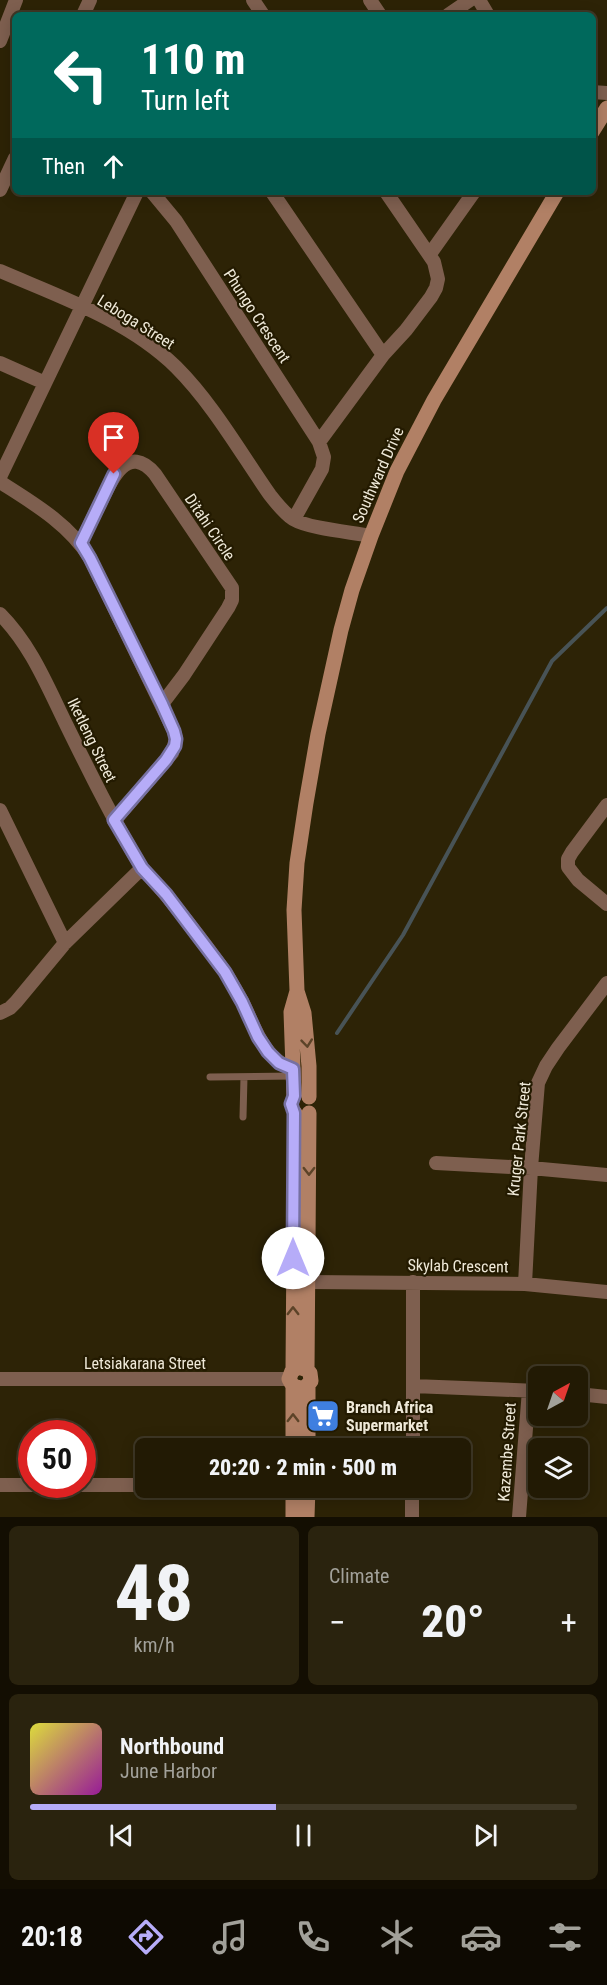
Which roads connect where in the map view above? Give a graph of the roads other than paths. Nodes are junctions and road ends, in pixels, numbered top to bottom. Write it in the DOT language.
graph roads {
  1 [pos="16,0"];
  2 [pos="470,0"];
  3 [pos="452,12"];
  4 [pos="0,41"];
  5 [pos="607,108"];
  6 [pos="596,126"];
  7 [pos="12,164"];
  8 [pos="0,189"];
  9 [pos="136,195"];
  10 [pos="154,195"];
  11 [pos="274,195"];
  12 [pos="388,195"];
  13 [pos="472,195"];
  14 [pos="554,195"];
  15 [pos="430,254"];
  16 [pos="0,271"];
  17 [pos="81,306"];
  18 [pos="382,355"];
  19 [pos="0,363"];
  20 [pos="45,383"];
  21 [pos="320,442"];
  22 [pos="0,480"];
  23 [pos="294,519"];
  24 [pos="371,536"];
  25 [pos="81,543"];
  26 [pos="0,614"];
  27 [pos="13,627"];
  28 [pos="0,634"];
  29 [pos="162,704"];
  30 [pos="607,804"];
  31 [pos="0,810"];
  32 [pos="114,820"];
  33 [pos="142,868"];
  34 [pos="607,904"];
  35 [pos="64,943"];
  36 [pos="607,983"];
  37 [pos="297,992"];
  38 [pos="0,1013"];
  39 [pos="293,1073"];
  40 [pos="210,1077"];
  41 [pos="244,1077"];
  42 [pos="302,1096"];
  43 [pos="302,1113"];
  44 [pos="243,1117"];
  45 [pos="436,1163"];
  46 [pos="531,1168"];
  47 [pos="607,1175"];
  48 [pos="309,1282"];
  49 [pos="413,1282"];
  50 [pos="525,1284"];
  51 [pos="607,1292"];
  52 [pos="298,1378"];
  53 [pos="0,1379"];
  54 [pos="413,1386"];
  55 [pos="528,1391"];
  56 [pos="588,1396"];
  57 [pos="607,1397"];
  58 [pos="530,1426"];
  59 [pos="294,1438"];
  60 [pos="306,1438"];
  61 [pos="413,1438"];
  62 [pos="0,1485"];
  63 [pos="135,1485"];
  64 [pos="293,1498"];
  65 [pos="308,1498"];
  66 [pos="412,1498"];
  67 [pos="293,1517"];
  68 [pos="308,1517"];
  69 [pos="412,1517"];
  70 [pos="519,1517"];
  1 -- 4 [label="street"];
  2 -- 3 [label="street"];
  5 -- 6 [label="main road"];
  7 -- 8 [label="street"];
  9 -- 17 [label="street"];
  10 -- 21 [label="street, Phungo Crescent"];
  11 -- 18 [label="street"];
  12 -- 15 [label="street"];
  13 -- 15 [label="street"];
  14 -- 24 [label="main road, Southward Drive"];
  15 -- 18 [label="street"];
  16 -- 17 [label="street, Leboga Street"];
  17 -- 20 [label="street"];
  17 -- 23 [label="street, Leboga Street"];
  18 -- 21 [label="street"];
  19 -- 20 [label="street"];
  20 -- 22 [label="street"];
  21 -- 23 [label="street, Phungo Crescent"];
  22 -- 25 [label="street"];
  23 -- 24 [label="street"];
  24 -- 37 [label="main road, Southward Drive"];
  25 -- 29 [label="street"];
  25 -- 29 [label="street, Ditahi Circle"];
  26 -- 27 [label="street, Iketleng Street"];
  27 -- 28 [label="street"];
  27 -- 32 [label="street, Iketleng Street"];
  29 -- 32 [label="street"];
  30 -- 34 [label="street"];
  31 -- 35 [label="street"];
  32 -- 33 [label="street, Iketleng Street"];
  33 -- 35 [label="street"];
  33 -- 39 [label="street, Iketleng Street"];
  35 -- 38 [label="street"];
  36 -- 46 [label="street, Kruger Park Street"];
  37 -- 39 [label="main road"];
  37 -- 42 [label="main road, one-way"];
  39 -- 41 [label="lane"];
  39 -- 42 [label="main road"];
  40 -- 41 [label="lane"];
  41 -- 44 [label="lane"];
  42 -- 43 [label="main road"];
  43 -- 48 [label="main road, one-way"];
  52 -- 43 [label="main road, one-way"];
  45 -- 46 [label="street"];
  46 -- 47 [label="street"];
  46 -- 50 [label="street, Kruger Park Street"];
  48 -- 49 [label="street, Skylab Crescent"];
  48 -- 52 [label="main road"];
  49 -- 50 [label="street, Skylab Crescent"];
  49 -- 54 [label="street"];
  50 -- 51 [label="street, Skylab Crescent"];
  52 -- 53 [label="street, Letsiakarana Street"];
  59 -- 52 [label="main road, one-way"];
  52 -- 60 [label="main road"];
  54 -- 55 [label="street"];
  54 -- 61 [label="street"];
  56 -- 57 [label="street"];
  58 -- 70 [label="street, Kazembe Street"];
  62 -- 63 [label="street"];
  64 -- 67 [label="main road"];
  65 -- 68 [label="main road"];
  66 -- 69 [label="street"];
}
